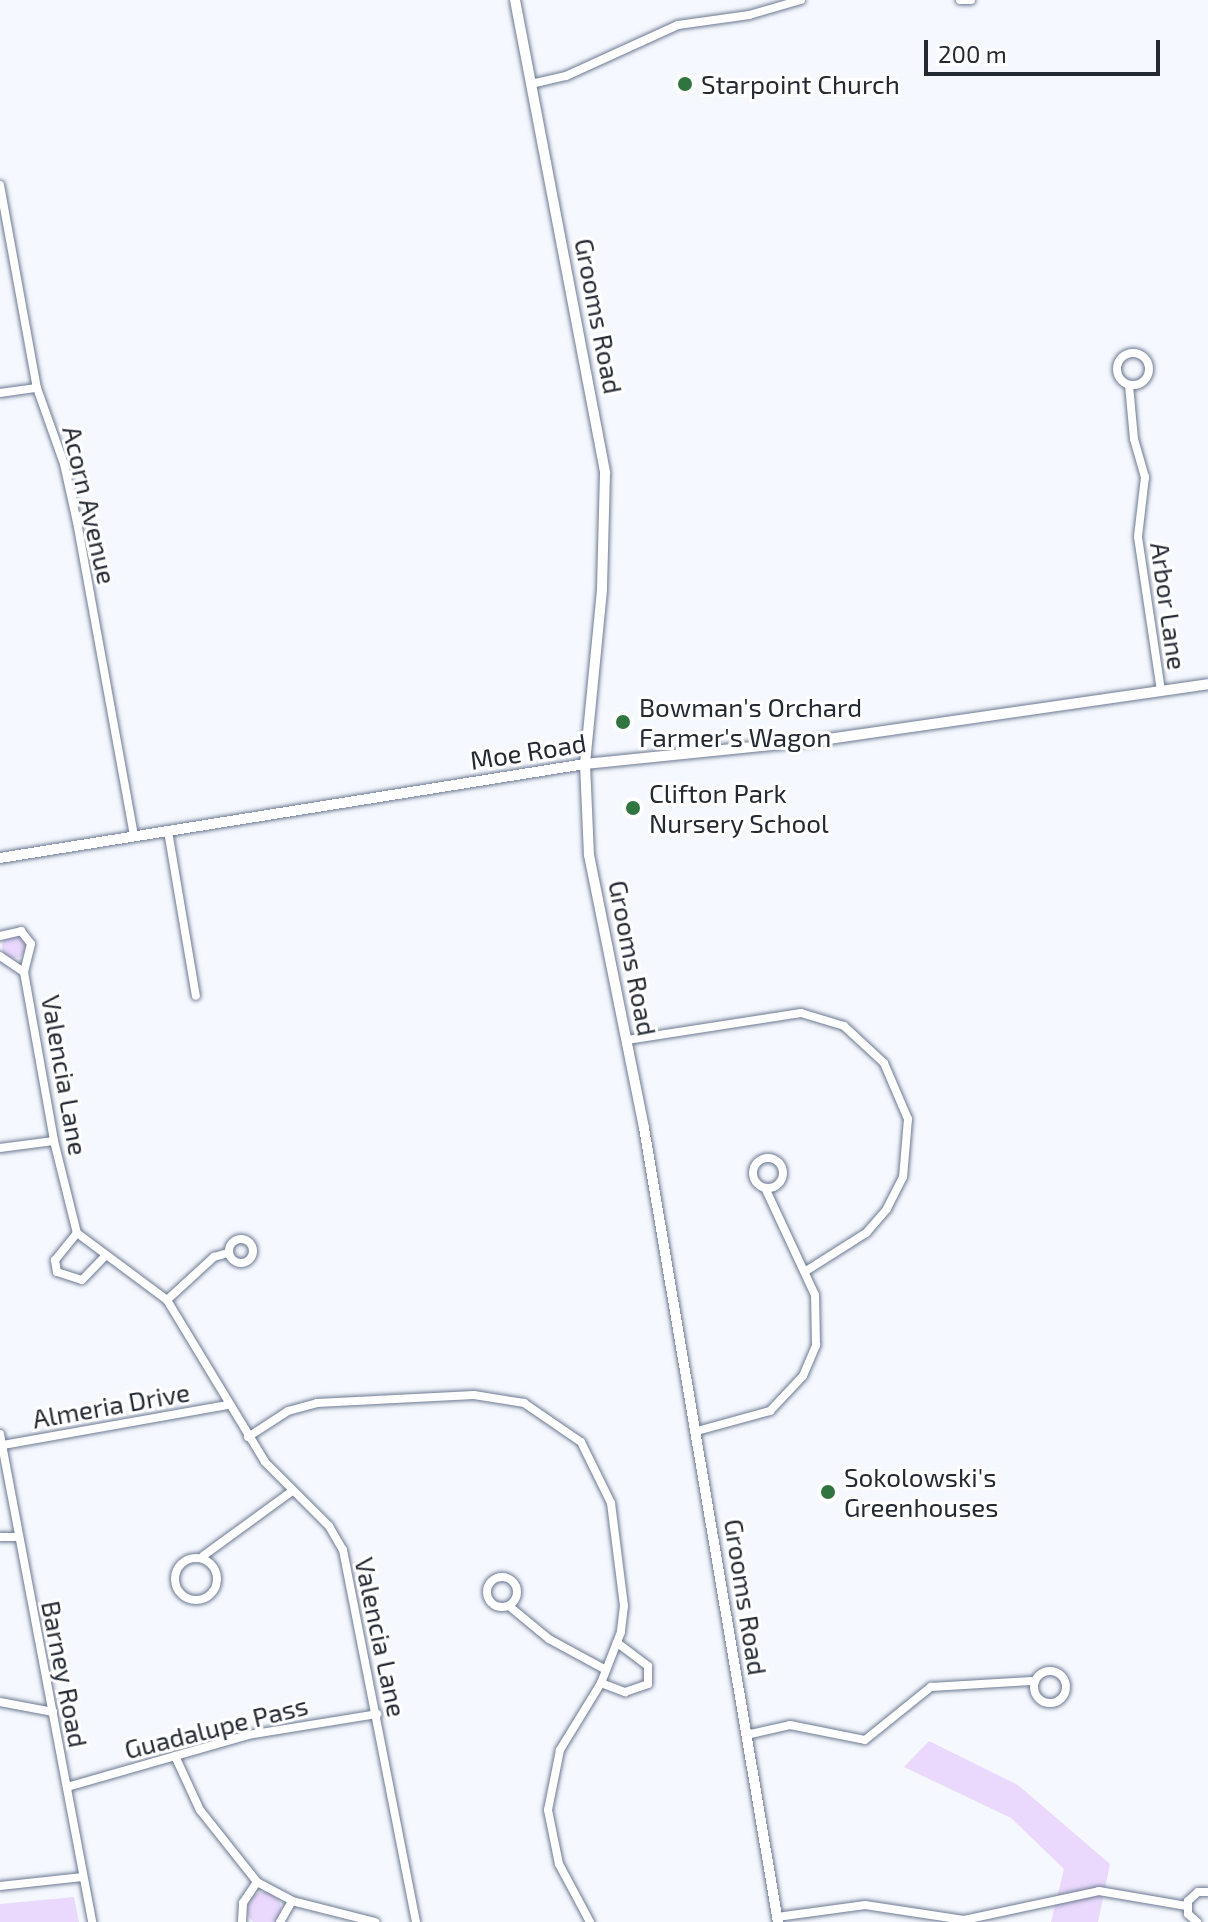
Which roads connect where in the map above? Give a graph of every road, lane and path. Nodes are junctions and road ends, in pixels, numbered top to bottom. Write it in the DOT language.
graph roads {
  1 [pos="515,0"];
  2 [pos="801,0"];
  3 [pos="960,0"];
  4 [pos="971,0"];
  5 [pos="531,84"];
  6 [pos="0,185"];
  7 [pos="2,206"];
  8 [pos="1129,385"];
  9 [pos="37,388"];
  10 [pos="0,393"];
  11 [pos="1208,684"];
  12 [pos="1161,691"];
  13 [pos="585,764"];
  14 [pos="168,831"];
  15 [pos="134,837"];
  16 [pos="0,858"];
  17 [pos="0,936"];
  18 [pos="0,956"];
  19 [pos="24,972"];
  20 [pos="196,996"];
  21 [pos="627,1040"];
  22 [pos="54,1141"];
  23 [pos="0,1148"];
  24 [pos="765,1188"];
  25 [pos="77,1233"];
  26 [pos="228,1253"];
  27 [pos="104,1257"];
  28 [pos="806,1271"];
  29 [pos="167,1300"];
  30 [pos="227,1405"];
  31 [pos="697,1431"];
  32 [pos="0,1434"];
  33 [pos="248,1437"];
  34 [pos="3,1445"];
  35 [pos="292,1491"];
  36 [pos="0,1537"];
  37 [pos="18,1537"];
  38 [pos="203,1556"];
  39 [pos="509,1606"];
  40 [pos="617,1643"];
  41 [pos="606,1670"];
  42 [pos="1031,1681"];
  43 [pos="601,1683"];
  44 [pos="0,1702"];
  45 [pos="53,1712"];
  46 [pos="377,1714"];
  47 [pos="746,1735"];
  48 [pos="175,1756"];
  49 [pos="67,1787"];
  50 [pos="83,1877"];
  51 [pos="257,1882"];
  52 [pos="0,1886"];
  53 [pos="1208,1892"];
  54 [pos="292,1901"];
  55 [pos="1187,1906"];
  56 [pos="778,1920"];
  57 [pos="92,1922"];
  58 [pos="242,1922"];
  59 [pos="280,1922"];
  60 [pos="375,1922"];
  61 [pos="416,1922"];
  62 [pos="590,1922"];
  63 [pos="1197,1922"];
  1 -- 5 [label="street, Grooms Road"];
  2 -- 5 [label="street"];
  3 -- 4 [label="street"];
  5 -- 13 [label="street, Grooms Road"];
  6 -- 7 [label="street, Acorn Avenue"];
  7 -- 9 [label="street, Acorn Avenue"];
  8 -- 8 [label="street, Arbor Lane"];
  8 -- 12 [label="street, Arbor Lane"];
  9 -- 10 [label="street"];
  9 -- 15 [label="street, Acorn Avenue"];
  11 -- 12 [label="street, Moe Road"];
  12 -- 13 [label="street, Moe Road"];
  13 -- 14 [label="street, Moe Road"];
  13 -- 21 [label="street, Grooms Road"];
  14 -- 15 [label="street, Moe Road"];
  14 -- 20 [label="street"];
  15 -- 16 [label="street, Moe Road"];
  17 -- 19 [label="street, Valencia Lane"];
  18 -- 19 [label="street, Valencia Lane"];
  19 -- 22 [label="street, Valencia Lane"];
  21 -- 28 [label="street"];
  21 -- 31 [label="street, Grooms Road"];
  22 -- 23 [label="street"];
  22 -- 25 [label="street, Valencia Lane"];
  24 -- 28 [label="street"];
  25 -- 27 [label="street, Valencia Lane"];
  25 -- 27 [label="street"];
  26 -- 29 [label="street"];
  27 -- 29 [label="street, Valencia Lane"];
  28 -- 31 [label="street"];
  29 -- 30 [label="street, Valencia Lane"];
  30 -- 33 [label="street, Valencia Lane"];
  30 -- 34 [label="street, Almeria Drive"];
  31 -- 47 [label="street, Grooms Road"];
  32 -- 34 [label="street, Barney Road"];
  33 -- 35 [label="street, Valencia Lane"];
  33 -- 40 [label="street"];
  34 -- 37 [label="street, Barney Road"];
  35 -- 38 [label="street"];
  35 -- 46 [label="street, Valencia Lane"];
  36 -- 37 [label="street"];
  37 -- 45 [label="street, Barney Road"];
  38 -- 38 [label="street"];
  39 -- 41 [label="street"];
  40 -- 41 [label="street"];
  40 -- 43 [label="street"];
  41 -- 43 [label="street"];
  42 -- 42 [label="street"];
  42 -- 47 [label="street"];
  43 -- 62 [label="street"];
  44 -- 45 [label="street"];
  45 -- 49 [label="street, Barney Road"];
  46 -- 48 [label="street, Guadalupe Pass"];
  46 -- 61 [label="street, Valencia Lane"];
  47 -- 56 [label="street, Grooms Road"];
  48 -- 49 [label="street, Guadalupe Pass"];
  48 -- 51 [label="street"];
  49 -- 50 [label="street, Barney Road"];
  50 -- 52 [label="street"];
  50 -- 57 [label="street, Barney Road"];
  51 -- 54 [label="street"];
  51 -- 58 [label="street"];
  53 -- 55 [label="street"];
  54 -- 59 [label="street"];
  54 -- 60 [label="street"];
  55 -- 56 [label="street"];
  55 -- 63 [label="street"];
}
